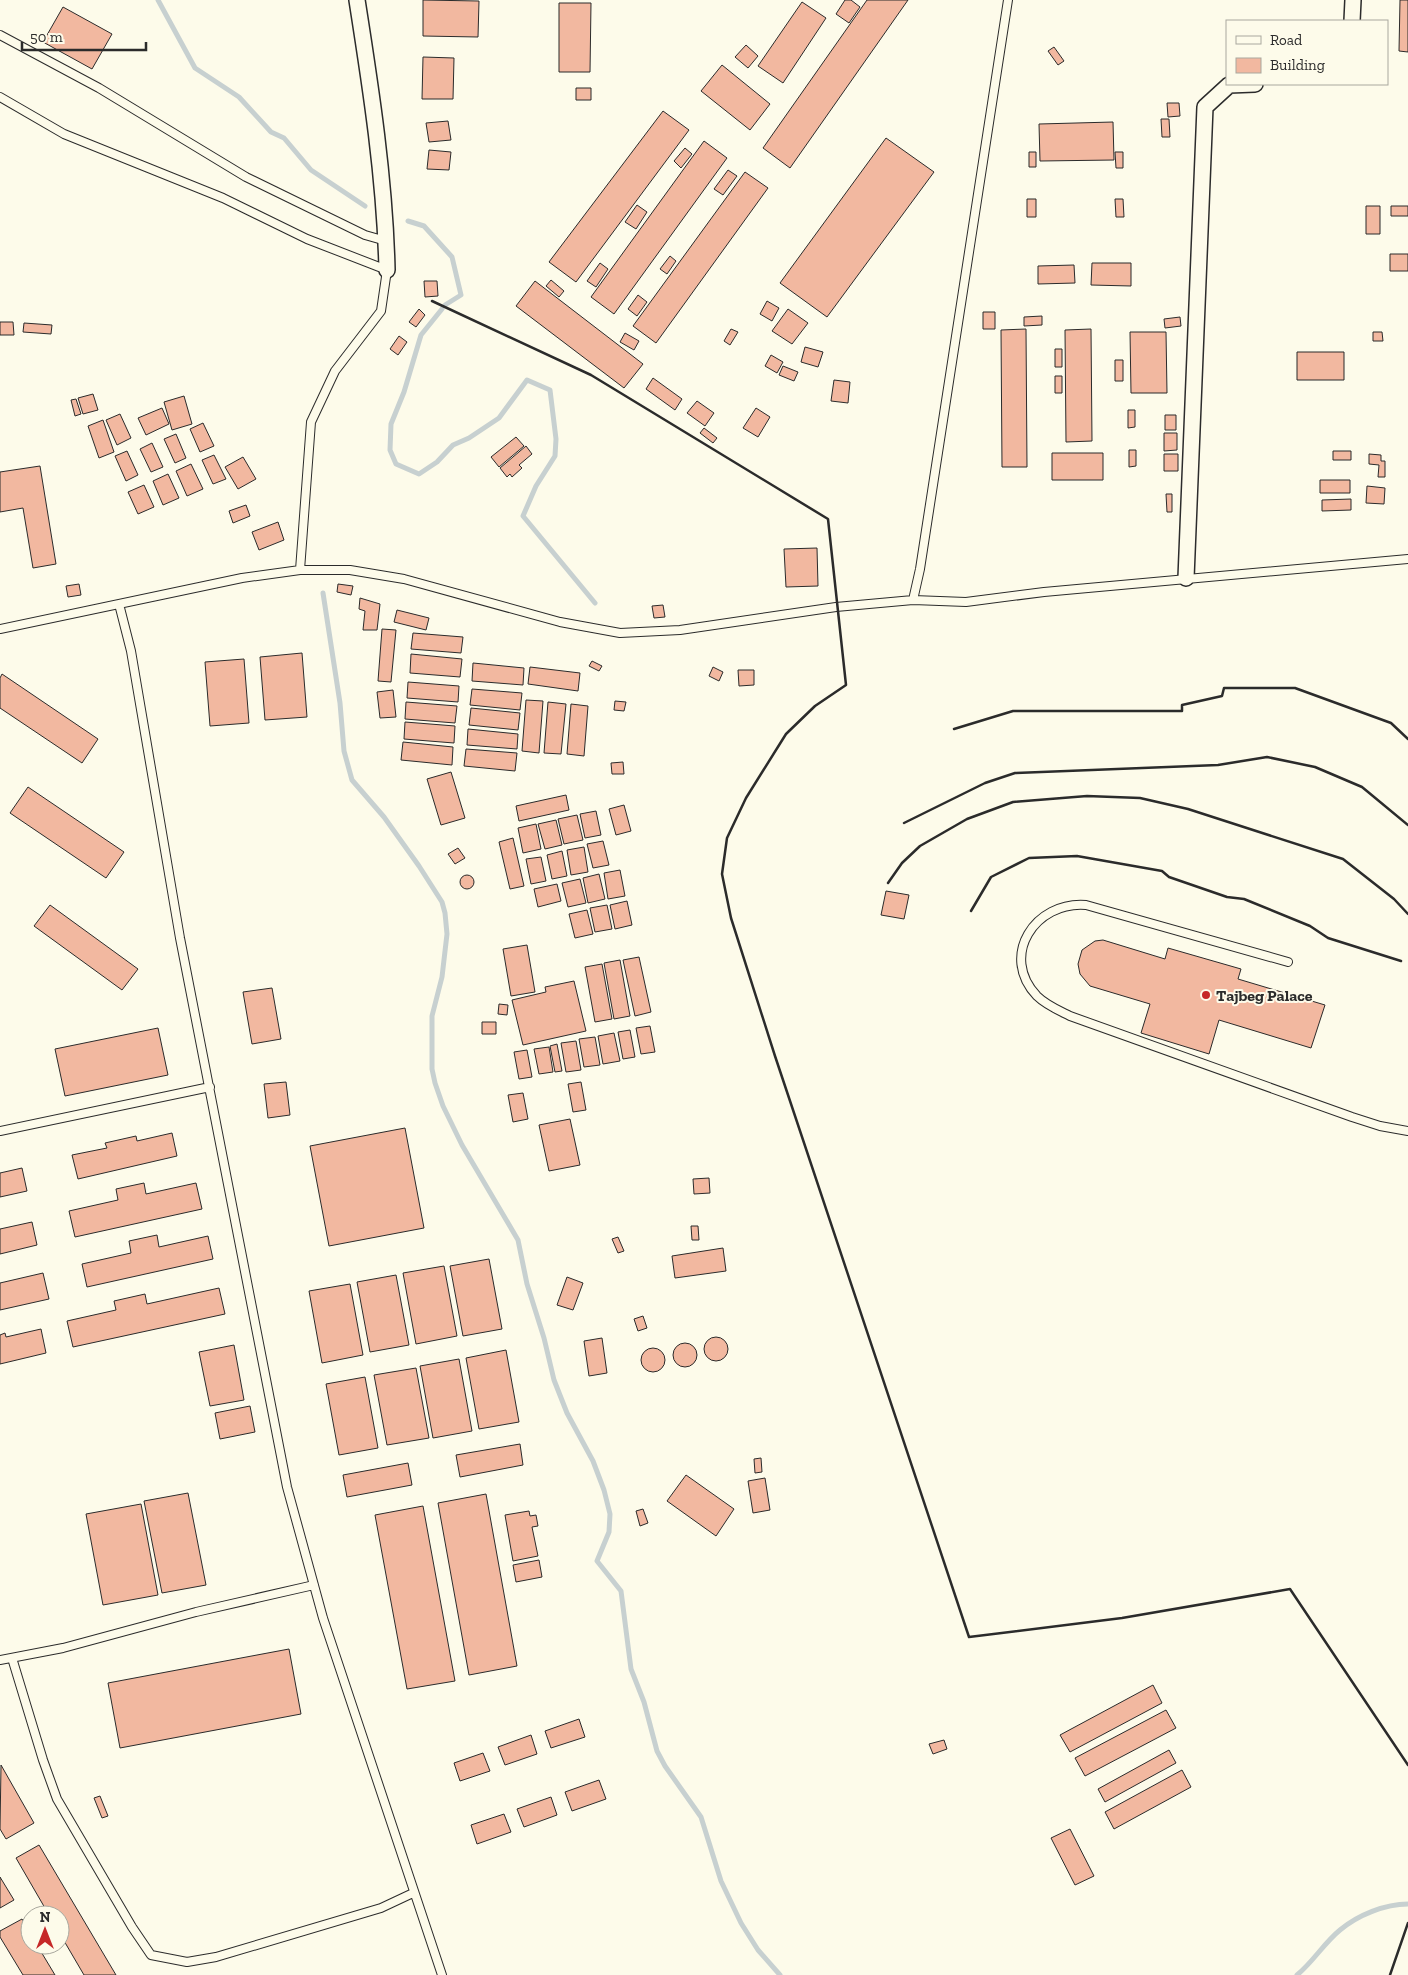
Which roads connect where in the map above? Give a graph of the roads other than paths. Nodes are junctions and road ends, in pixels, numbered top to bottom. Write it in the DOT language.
graph roads {
  1 [pos="357,0"];
  2 [pos="1008,0"];
  3 [pos="1353,0"];
  4 [pos="1352,20"];
  5 [pos="0,36"];
  6 [pos="1229,85"];
  7 [pos="0,97"];
  8 [pos="386,241"];
  9 [pos="387,270"];
  10 [pos="1408,559"];
  11 [pos="300,570"];
  12 [pos="1186,578"];
  13 [pos="913,600"];
  14 [pos="119,604"];
  15 [pos="0,629"];
  16 [pos="1288,962"];
  17 [pos="210,1088"];
  18 [pos="0,1131"];
  19 [pos="1408,1132"];
  20 [pos="314,1585"];
  21 [pos="12,1658"];
  22 [pos="0,1660"];
  23 [pos="413,1893"];
  24 [pos="442,1975"];
  1 -- 8 [label="street"];
  2 -- 13 [label="lane"];
  3 -- 4 [label="street"];
  5 -- 8 [label="lane"];
  6 -- 12 [label="street"];
  7 -- 9 [label="lane"];
  8 -- 9 [label="street"];
  9 -- 11 [label="lane"];
  10 -- 12 [label="lane"];
  11 -- 13 [label="lane"];
  11 -- 14 [label="lane"];
  12 -- 13 [label="lane"];
  14 -- 15 [label="lane"];
  14 -- 17 [label="lane"];
  16 -- 19 [label="lane"];
  17 -- 18 [label="lane"];
  17 -- 20 [label="lane"];
  20 -- 21 [label="lane"];
  20 -- 23 [label="lane"];
  21 -- 22 [label="lane"];
  21 -- 23 [label="lane"];
  23 -- 24 [label="lane"];
}
